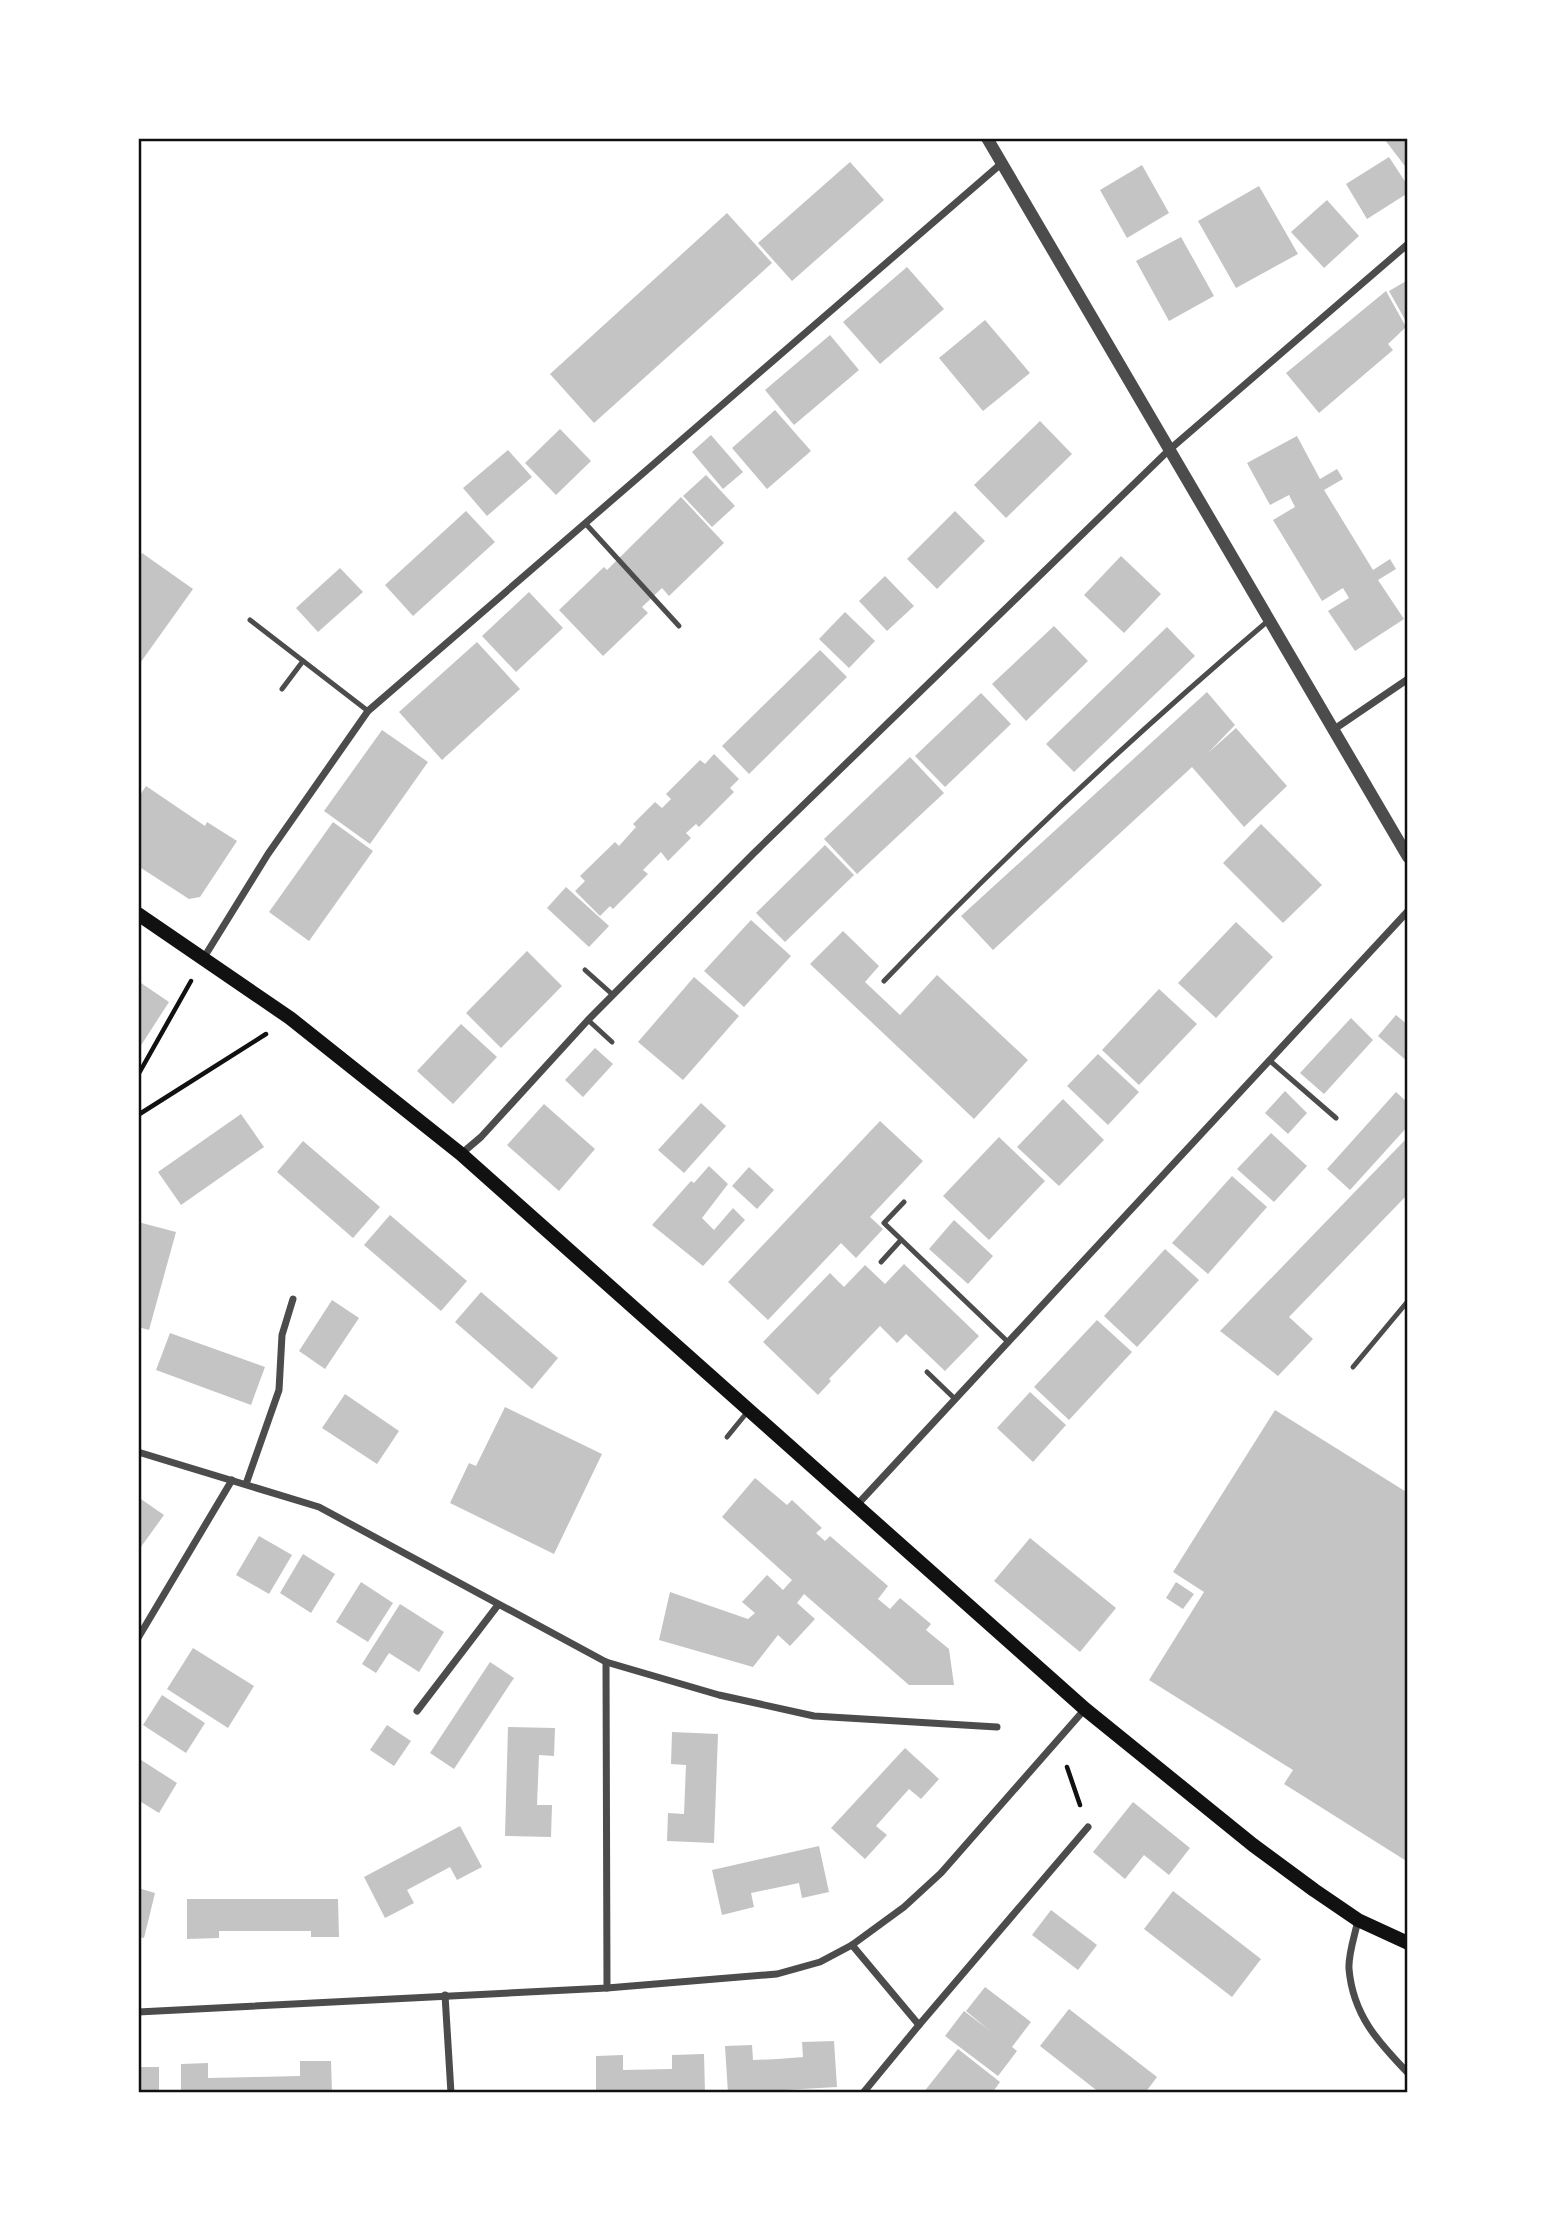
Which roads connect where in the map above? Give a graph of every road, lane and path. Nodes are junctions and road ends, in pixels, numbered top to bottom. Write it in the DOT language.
graph roads {
  1 [pos="987,138"];
  2 [pos="1002,163"];
  3 [pos="1408,244"];
  4 [pos="1169,450"];
  5 [pos="584,523"];
  6 [pos="250,620"];
  7 [pos="1269,620"];
  8 [pos="678,626"];
  9 [pos="303,661"];
  10 [pos="1408,679"];
  11 [pos="282,690"];
  12 [pos="368,710"];
  13 [pos="1334,730"];
  14 [pos="1408,857"];
  15 [pos="1408,911"];
  16 [pos="138,915"];
  17 [pos="202,959"];
  18 [pos="586,970"];
  19 [pos="884,981"];
  20 [pos="613,995"];
  21 [pos="290,1018"];
  22 [pos="588,1020"];
  23 [pos="612,1042"];
  24 [pos="1269,1060"];
  25 [pos="138,1074"];
  26 [pos="138,1115"];
  27 [pos="1336,1118"];
  28 [pos="461,1154"];
  29 [pos="904,1202"];
  30 [pos="901,1240"];
  31 [pos="881,1262"];
  32 [pos="293,1299"];
  33 [pos="1408,1301"];
  34 [pos="1008,1342"];
  35 [pos="1353,1367"];
  36 [pos="927,1372"];
  37 [pos="955,1399"];
  38 [pos="749,1410"];
  39 [pos="727,1437"];
  40 [pos="138,1452"];
  41 [pos="232,1480"];
  42 [pos="246,1484"];
  43 [pos="856,1506"];
  44 [pos="498,1605"];
  45 [pos="138,1637"];
  46 [pos="606,1662"];
  47 [pos="1085,1709"];
  48 [pos="417,1711"];
  49 [pos="998,1727"];
  50 [pos="1088,1827"];
  51 [pos="1358,1920"];
  52 [pos="1408,1943"];
  53 [pos="852,1945"];
  54 [pos="607,1988"];
  55 [pos="445,1995"];
  56 [pos="138,2012"];
  57 [pos="919,2025"];
  58 [pos="1408,2073"];
  59 [pos="451,2093"];
  60 [pos="863,2093"];
  1 -- 2 [label="street"];
  2 -- 4 [label="street"];
  2 -- 5 [label="street"];
  3 -- 4 [label="street"];
  4 -- 7 [label="street"];
  4 -- 20 [label="street"];
  5 -- 8 [label="lane"];
  5 -- 12 [label="street"];
  6 -- 9 [label="lane"];
  7 -- 13 [label="street"];
  7 -- 19 [label="lane"];
  9 -- 11 [label="lane"];
  9 -- 12 [label="lane"];
  10 -- 13 [label="street"];
  12 -- 17 [label="street"];
  13 -- 14 [label="street"];
  15 -- 24 [label="street"];
  16 -- 17 [label="main road"];
  17 -- 21 [label="main road"];
  17 -- 25 [label="path"];
  18 -- 20 [label="lane"];
  20 -- 22 [label="street"];
  21 -- 26 [label="path"];
  21 -- 28 [label="main road"];
  22 -- 23 [label="lane"];
  22 -- 28 [label="street"];
  24 -- 27 [label="lane"];
  24 -- 34 [label="street"];
  28 -- 38 [label="main road"];
  29 -- 30 [label="lane"];
  30 -- 31 [label="lane"];
  30 -- 34 [label="lane"];
  32 -- 42 [label="street"];
  33 -- 35 [label="lane"];
  34 -- 37 [label="street"];
  36 -- 37 [label="lane"];
  37 -- 43 [label="street"];
  38 -- 39 [label="lane"];
  38 -- 43 [label="main road"];
  40 -- 41 [label="street"];
  41 -- 42 [label="street"];
  41 -- 45 [label="street"];
  42 -- 44 [label="street"];
  43 -- 47 [label="main road"];
  44 -- 46 [label="street"];
  44 -- 48 [label="street"];
  46 -- 49 [label="street"];
  46 -- 54 [label="street"];
  47 -- 51 [label="main road"];
  47 -- 53 [label="street"];
  50 -- 57 [label="street"];
  51 -- 52 [label="main road"];
  51 -- 58 [label="street"];
  53 -- 54 [label="street"];
  53 -- 57 [label="street"];
  54 -- 55 [label="street"];
  55 -- 56 [label="street"];
  55 -- 59 [label="street"];
  57 -- 60 [label="street"];
}
